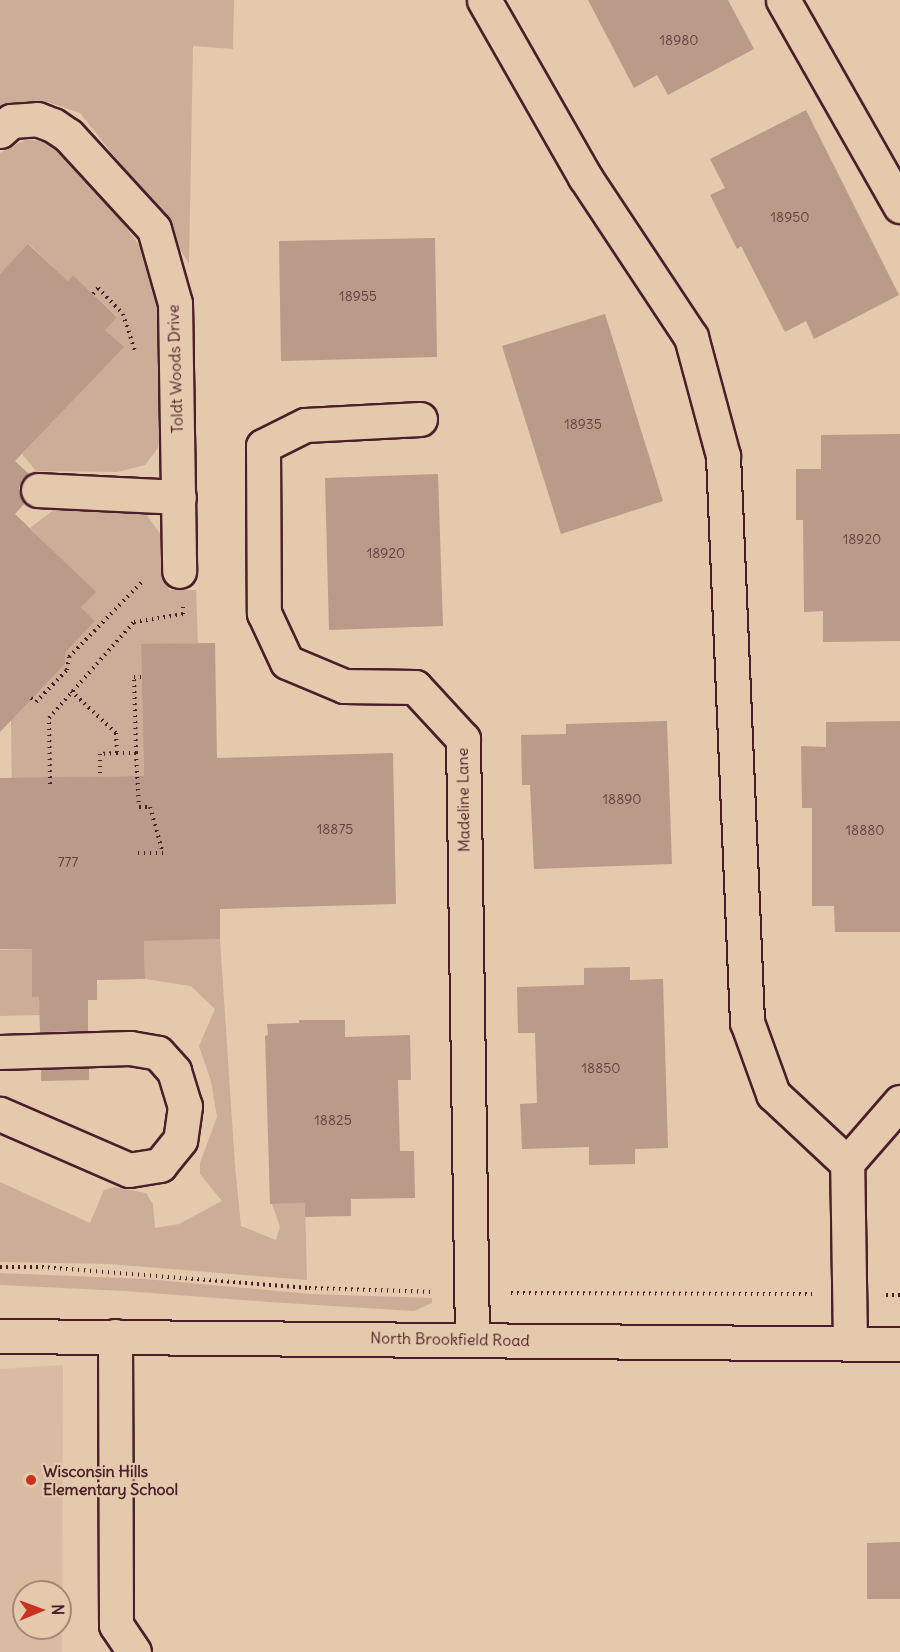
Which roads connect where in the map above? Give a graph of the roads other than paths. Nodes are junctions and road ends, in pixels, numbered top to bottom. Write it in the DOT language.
graph roads {
  1 [pos="484,0"];
  2 [pos="783,0"];
  3 [pos="0,131"];
  4 [pos="900,206"];
  5 [pos="420,419"];
  6 [pos="38,490"];
  7 [pos="179,497"];
  8 [pos="181,587"];
  9 [pos="0,1052"];
  10 [pos="900,1102"];
  11 [pos="0,1114"];
  12 [pos="847,1163"];
  13 [pos="0,1336"];
  14 [pos="115,1336"];
  15 [pos="472,1338"];
  16 [pos="850,1344"];
  17 [pos="900,1344"];
  18 [pos="134,1652"];
  1 -- 12 [label="street"];
  2 -- 4 [label="street"];
  3 -- 7 [label="street, Toldt Woods Drive"];
  5 -- 15 [label="street, Madeline Lane"];
  6 -- 7 [label="street"];
  7 -- 8 [label="street, Toldt Woods Drive"];
  9 -- 11 [label="street"];
  10 -- 12 [label="street"];
  12 -- 16 [label="street"];
  13 -- 14 [label="street, North Brookfield Road"];
  14 -- 15 [label="street, North Brookfield Road"];
  14 -- 18 [label="street"];
  15 -- 16 [label="street, North Brookfield Road"];
  16 -- 17 [label="street, North Brookfield Road"];
}
